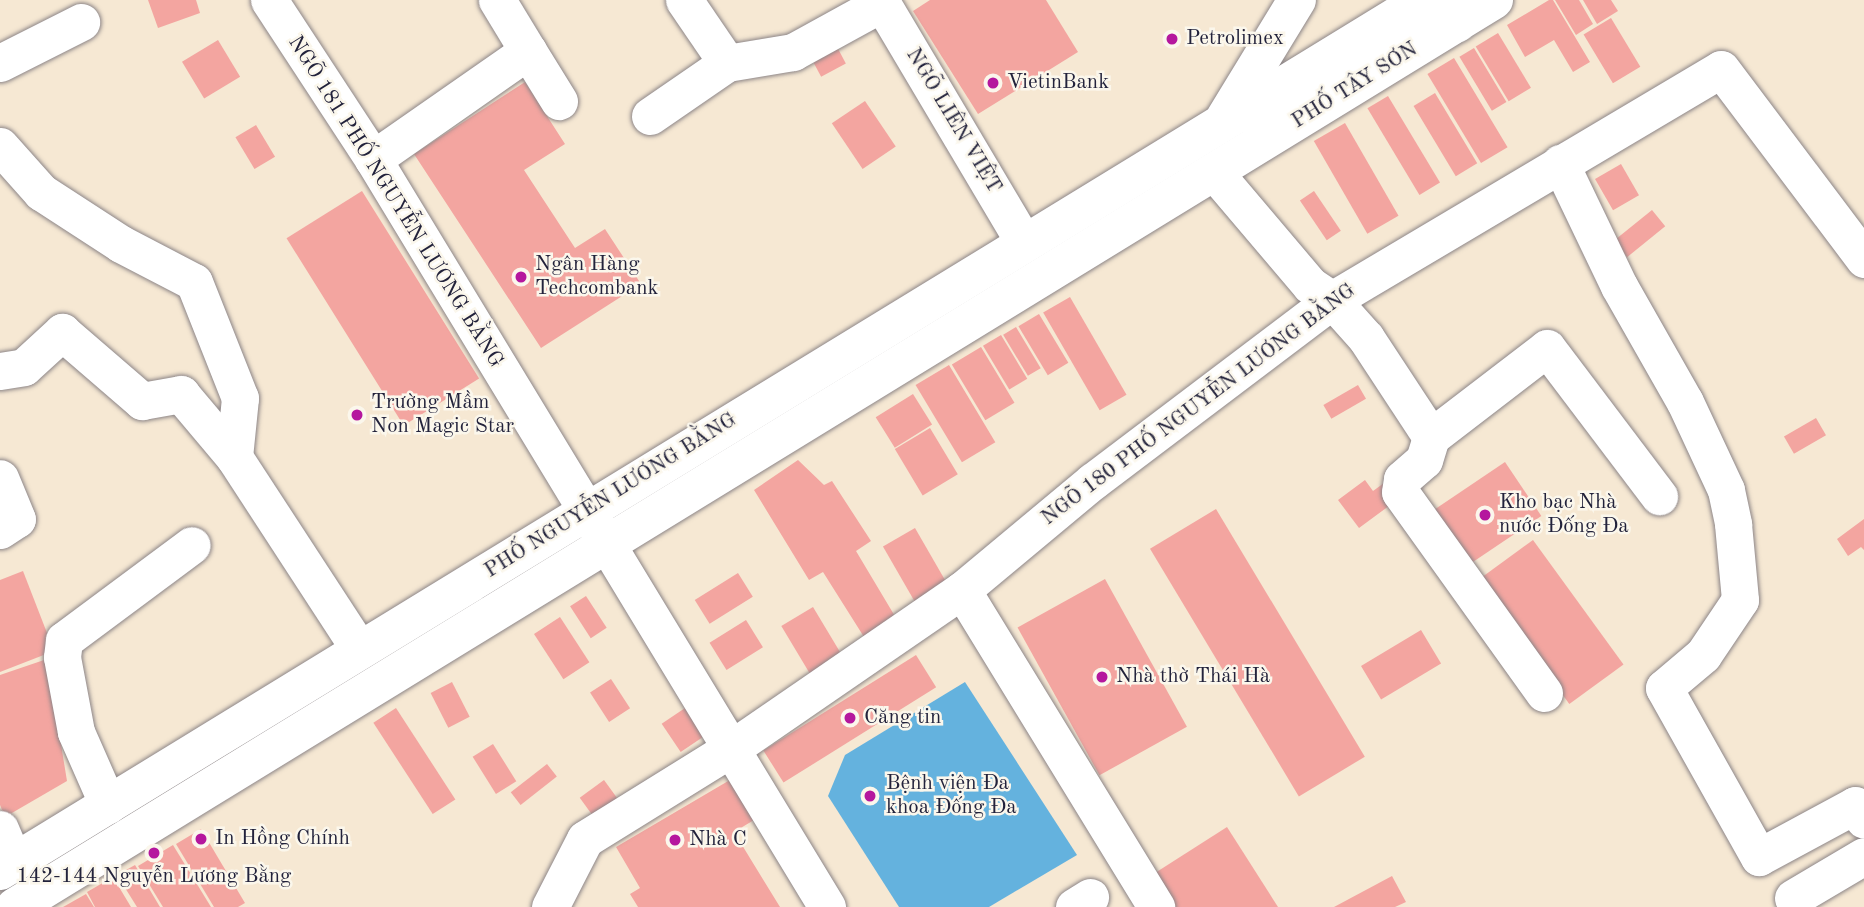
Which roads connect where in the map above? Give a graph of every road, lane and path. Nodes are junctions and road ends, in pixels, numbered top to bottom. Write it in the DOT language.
graph roads {
  1 [pos="270,0"];
  2 [pos="497,0"];
  3 [pos="684,0"];
  4 [pos="1297,0"];
  5 [pos="1423,0"];
  6 [pos="1494,0"];
  7 [pos="881,1"];
  8 [pos="1450,12"];
  9 [pos="81,22"];
  10 [pos="528,51"];
  11 [pos="0,63"];
  12 [pos="727,63"];
  13 [pos="559,102"];
  14 [pos="650,116"];
  15 [pos="1223,123"];
  16 [pos="0,146"];
  17 [pos="373,159"];
  18 [pos="1560,163"];
  19 [pos="1215,173"];
  20 [pos="1024,243"];
  21 [pos="1864,259"];
  22 [pos="1332,300"];
  23 [pos="0,371"];
  24 [pos="1431,437"];
  25 [pos="234,457"];
  26 [pos="0,478"];
  27 [pos="1659,496"];
  28 [pos="585,511"];
  29 [pos="0,530"];
  30 [pos="192,545"];
  31 [pos="607,545"];
  32 [pos="962,590"];
  33 [pos="360,650"];
  34 [pos="1544,693"];
  35 [pos="732,748"];
  36 [pos="108,805"];
  37 [pos="1864,820"];
  38 [pos="5,854"];
  39 [pos="1864,856"];
  40 [pos="1793,898"];
  41 [pos="15,907"];
  42 [pos="551,907"];
  43 [pos="827,907"];
  44 [pos="1156,907"];
  1 -- 17 [label="street, NGÕ 181 PHỐ NGUYỄN LƯƠNG BẰNG"];
  2 -- 10 [label="street"];
  3 -- 12 [label="street"];
  4 -- 15 [label="main road"];
  5 -- 15 [label="main road, PHỐ TÂY SƠN"];
  6 -- 8 [label="main road, PHỐ TÂY SƠN"];
  7 -- 12 [label="street"];
  7 -- 20 [label="street, NGÕ LIÊN VIỆT"];
  8 -- 19 [label="main road, PHỐ TÂY SƠN"];
  9 -- 11 [label="street"];
  10 -- 13 [label="street"];
  10 -- 17 [label="street"];
  12 -- 14 [label="street"];
  15 -- 20 [label="main road, PHỐ NGUYỄN LƯƠNG BẰNG"];
  16 -- 25 [label="street"];
  17 -- 28 [label="street, NGÕ 181 PHỐ NGUYỄN LƯƠNG BẰNG"];
  18 -- 21 [label="street, NGÕ 180 PHỐ NGUYỄN LƯƠNG BẰNG"];
  18 -- 22 [label="street, NGÕ 180 PHỐ NGUYỄN LƯƠNG BẰNG"];
  18 -- 37 [label="street"];
  19 -- 22 [label="street"];
  19 -- 31 [label="main road, PHỐ NGUYỄN LƯƠNG BẰNG"];
  20 -- 28 [label="main road, PHỐ NGUYỄN LƯƠNG BẰNG"];
  22 -- 24 [label="street"];
  22 -- 32 [label="street, NGÕ 180 PHỐ NGUYỄN LƯƠNG BẰNG"];
  23 -- 25 [label="street"];
  24 -- 27 [label="street"];
  24 -- 34 [label="street"];
  25 -- 33 [label="street"];
  26 -- 29 [label="street"];
  28 -- 31 [label="street, NGÕ 181 PHỐ NGUYỄN LƯƠNG BẰNG"];
  28 -- 33 [label="main road, PHỐ NGUYỄN LƯƠNG BẰNG"];
  30 -- 36 [label="street"];
  31 -- 35 [label="street"];
  31 -- 41 [label="main road, PHỐ NGUYỄN LƯƠNG BẰNG"];
  32 -- 35 [label="street, NGÕ 180 PHỐ NGUYỄN LƯƠNG BẰNG"];
  32 -- 44 [label="street"];
  33 -- 36 [label="main road, PHỐ NGUYỄN LƯƠNG BẰNG"];
  35 -- 42 [label="street, NGÕ 180 PHỐ NGUYỄN LƯƠNG BẰNG"];
  35 -- 43 [label="street"];
  36 -- 38 [label="main road, PHỐ NGUYỄN LƯƠNG BẰNG"];
  39 -- 40 [label="street"];
}
